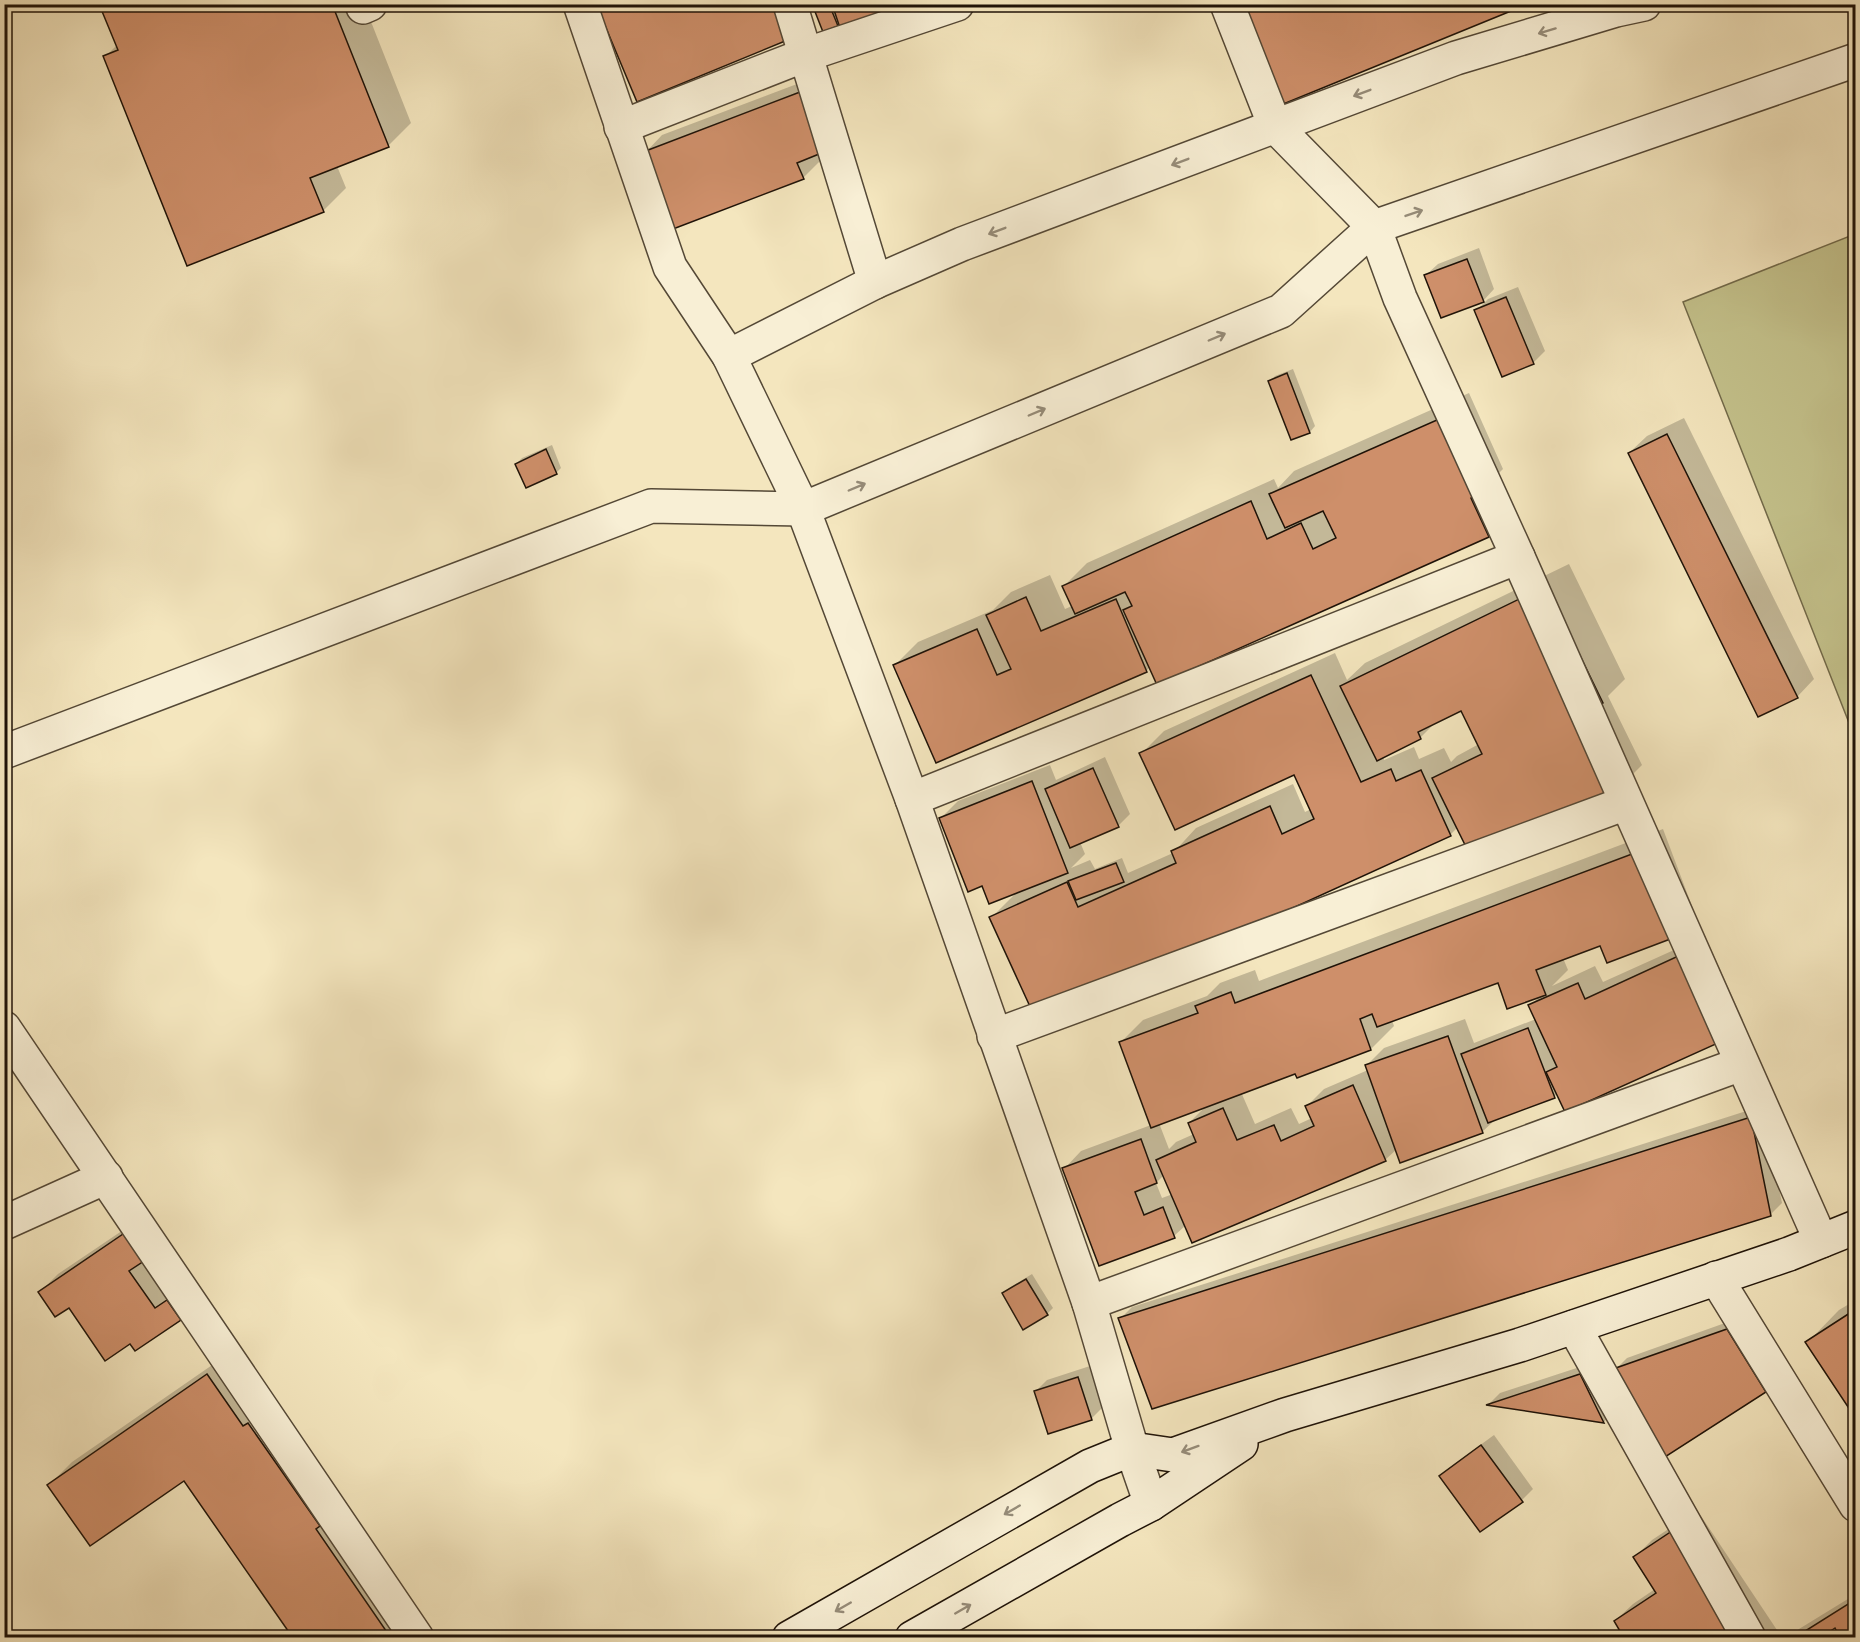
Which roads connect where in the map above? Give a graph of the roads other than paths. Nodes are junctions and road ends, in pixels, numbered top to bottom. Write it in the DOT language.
graph roads {
  1 [pos="362,4"];
  2 [pos="370,4"];
  3 [pos="580,4"];
  4 [pos="790,4"];
  5 [pos="957,4"];
  6 [pos="1227,4"];
  7 [pos="1644,4"];
  8 [pos="805,55"];
  9 [pos="1856,60"];
  10 [pos="621,126"];
  11 [pos="1275,126"];
  12 [pos="1374,227"];
  13 [pos="875,282"];
  14 [pos="729,356"];
  15 [pos="803,509"];
  16 [pos="1518,557"];
  17 [pos="4,752"];
  18 [pos="912,799"];
  19 [pos="1626,803"];
  20 [pos="4,1028"];
  21 [pos="994,1036"];
  22 [pos="1741,1064"];
  23 [pos="106,1177"];
  24 [pos="4,1223"];
  25 [pos="1856,1227"];
  26 [pos="1821,1241"];
  27 [pos="1716,1278"];
  28 [pos="1089,1303"];
  29 [pos="1574,1327"];
  30 [pos="1285,1415"];
  31 [pos="1132,1449"];
  32 [pos="1151,1504"];
  33 [pos="1856,1505"];
  34 [pos="417,1638"];
  35 [pos="789,1638"];
  36 [pos="912,1638"];
  37 [pos="1749,1638"];
  1 -- 2 [label="street"];
  3 -- 10 [label="street"];
  4 -- 8 [label="street"];
  5 -- 8 [label="street"];
  6 -- 11 [label="street"];
  7 -- 11 [label="street, one-way"];
  8 -- 10 [label="street"];
  8 -- 13 [label="street"];
  12 -- 9 [label="street, one-way"];
  10 -- 14 [label="street"];
  11 -- 12 [label="street"];
  11 -- 13 [label="street, one-way"];
  15 -- 12 [label="street, one-way"];
  12 -- 16 [label="street"];
  13 -- 14 [label="street"];
  14 -- 15 [label="street"];
  15 -- 17 [label="street"];
  15 -- 18 [label="street"];
  16 -- 18 [label="street"];
  16 -- 19 [label="street"];
  18 -- 21 [label="street"];
  19 -- 21 [label="street"];
  19 -- 22 [label="street"];
  20 -- 23 [label="street"];
  21 -- 28 [label="street"];
  22 -- 26 [label="street"];
  22 -- 28 [label="street"];
  23 -- 24 [label="street"];
  23 -- 34 [label="street"];
  25 -- 26 [label="street"];
  26 -- 27 [label="street"];
  27 -- 29 [label="street"];
  27 -- 33 [label="street"];
  28 -- 31 [label="street"];
  29 -- 30 [label="street"];
  29 -- 37 [label="street"];
  30 -- 31 [label="street, one-way"];
  30 -- 32 [label="street"];
  31 -- 32 [label="street"];
  31 -- 35 [label="street, one-way"];
  36 -- 32 [label="street, one-way"];
}
